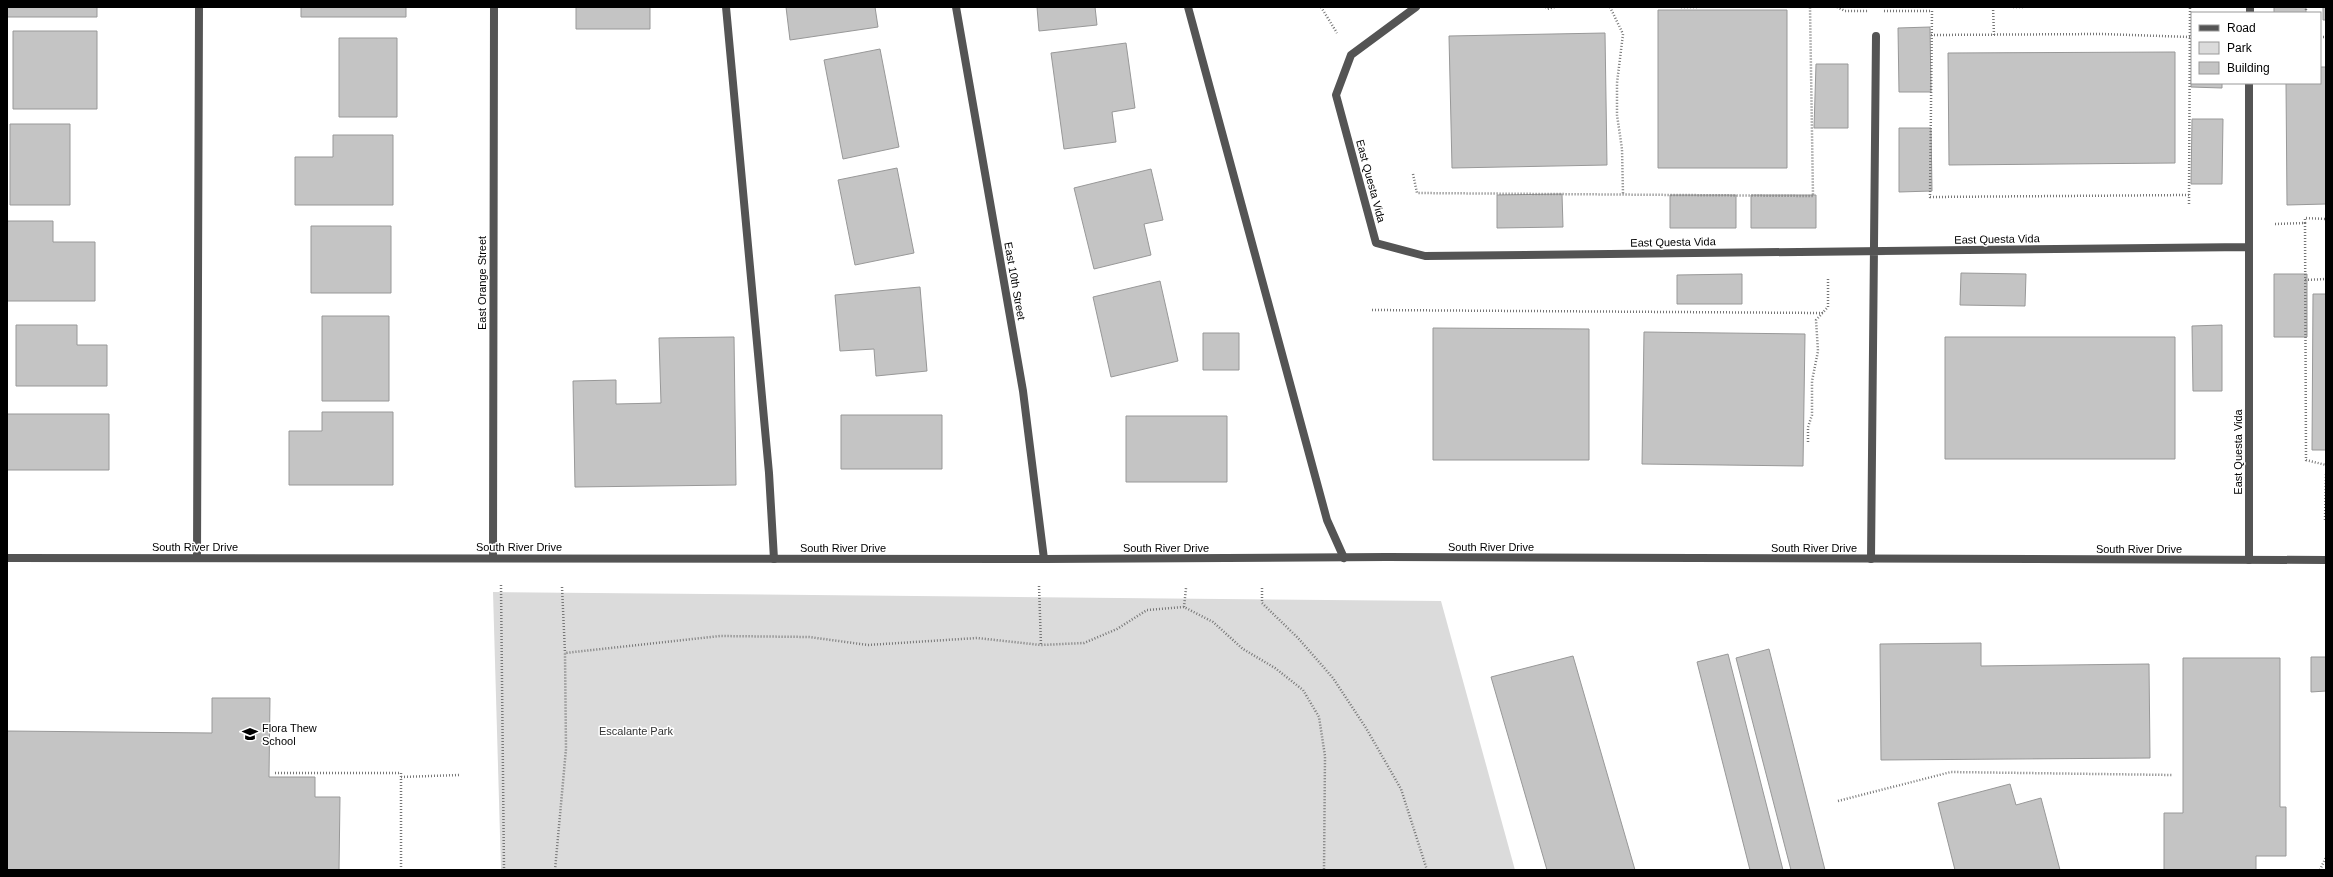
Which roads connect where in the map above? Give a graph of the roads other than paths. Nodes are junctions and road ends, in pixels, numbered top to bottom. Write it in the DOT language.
graph roads {
  1 [pos="199,7"];
  2 [pos="494,7"];
  3 [pos="726,7"];
  4 [pos="956,7"];
  5 [pos="1188,7"];
  6 [pos="1416,7"];
  7 [pos="1876,36"];
  8 [pos="2249,84"];
  9 [pos="2249,247"];
  10 [pos="1874,251"];
  11 [pos="7,558"];
  12 [pos="197,558"];
  13 [pos="493,558"];
  14 [pos="1344,558"];
  15 [pos="774,559"];
  16 [pos="1044,560"];
  17 [pos="1871,560"];
  18 [pos="2249,560"];
  19 [pos="2326,560"];
  1 -- 12 [label="street"];
  2 -- 13 [label="street, East Orange Street"];
  3 -- 15 [label="street"];
  4 -- 16 [label="street, East 10th Street"];
  5 -- 14 [label="street"];
  6 -- 10 [label="street, East Questa Vida"];
  7 -- 10 [label="street"];
  8 -- 9 [label="street, East Questa Vida"];
  9 -- 10 [label="street, East Questa Vida"];
  9 -- 18 [label="street, East Questa Vida"];
  10 -- 17 [label="street"];
  11 -- 12 [label="street, South River Drive"];
  12 -- 13 [label="street, South River Drive"];
  13 -- 15 [label="street, South River Drive"];
  14 -- 16 [label="street, South River Drive"];
  14 -- 17 [label="street, South River Drive"];
  15 -- 16 [label="street, South River Drive"];
  17 -- 18 [label="street, South River Drive"];
  18 -- 19 [label="street, South River Drive"];
}
